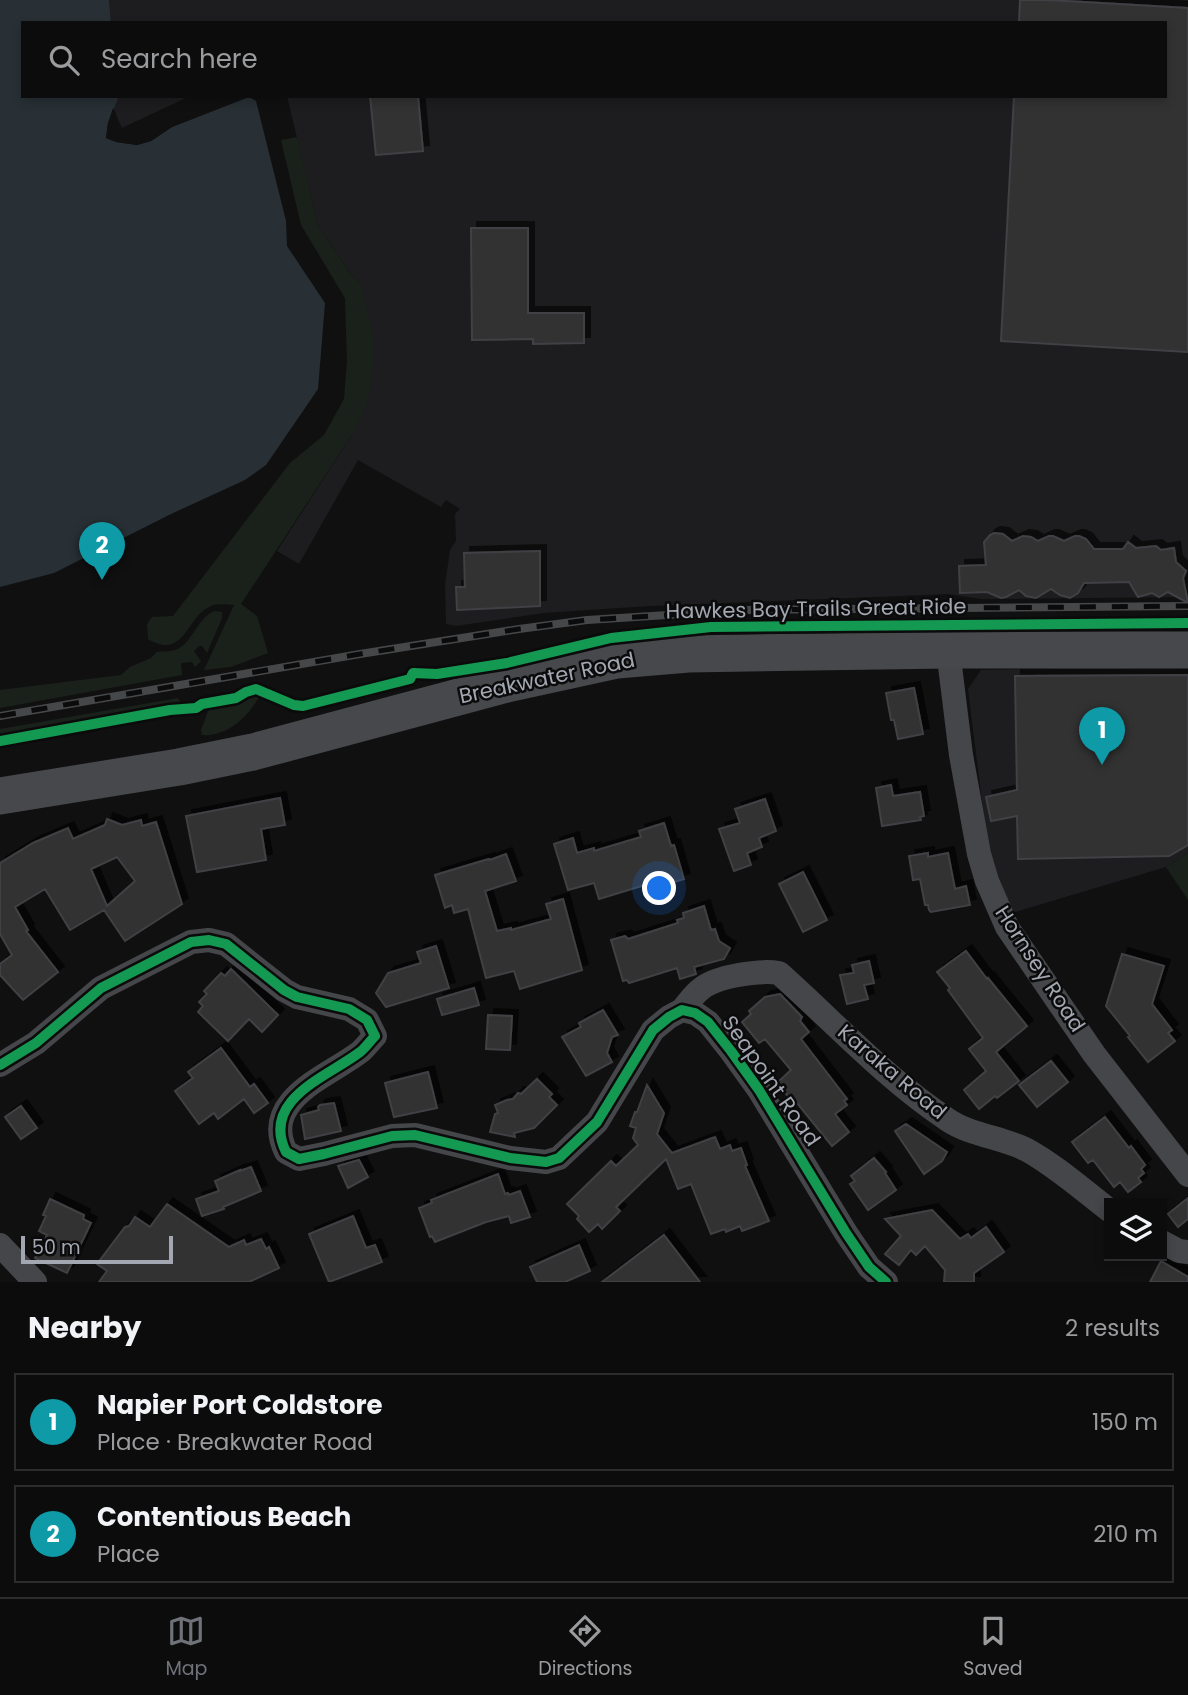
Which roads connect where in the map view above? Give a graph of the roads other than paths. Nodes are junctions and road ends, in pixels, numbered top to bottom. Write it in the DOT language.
graph roads {
  1 [pos="948,650"];
  2 [pos="1188,650"];
  3 [pos="0,796"];
  4 [pos="682,1010"];
  5 [pos="0,1065"];
  6 [pos="1188,1175"];
  7 [pos="1104,1206"];
  8 [pos="0,1245"];
  9 [pos="1167,1245"];
  10 [pos="1188,1252"];
  11 [pos="35,1282"];
  12 [pos="886,1282"];
  1 -- 2 [label="highway, Breakwater Road"];
  1 -- 3 [label="highway, Breakwater Road"];
  1 -- 6 [label="street, Hornsey Road"];
  4 -- 5 [label="street"];
  4 -- 7 [label="street, Karaka Road"];
  4 -- 12 [label="street, Seapoint Road"];
  8 -- 11 [label="street"];
  9 -- 10 [label="street"];
}
